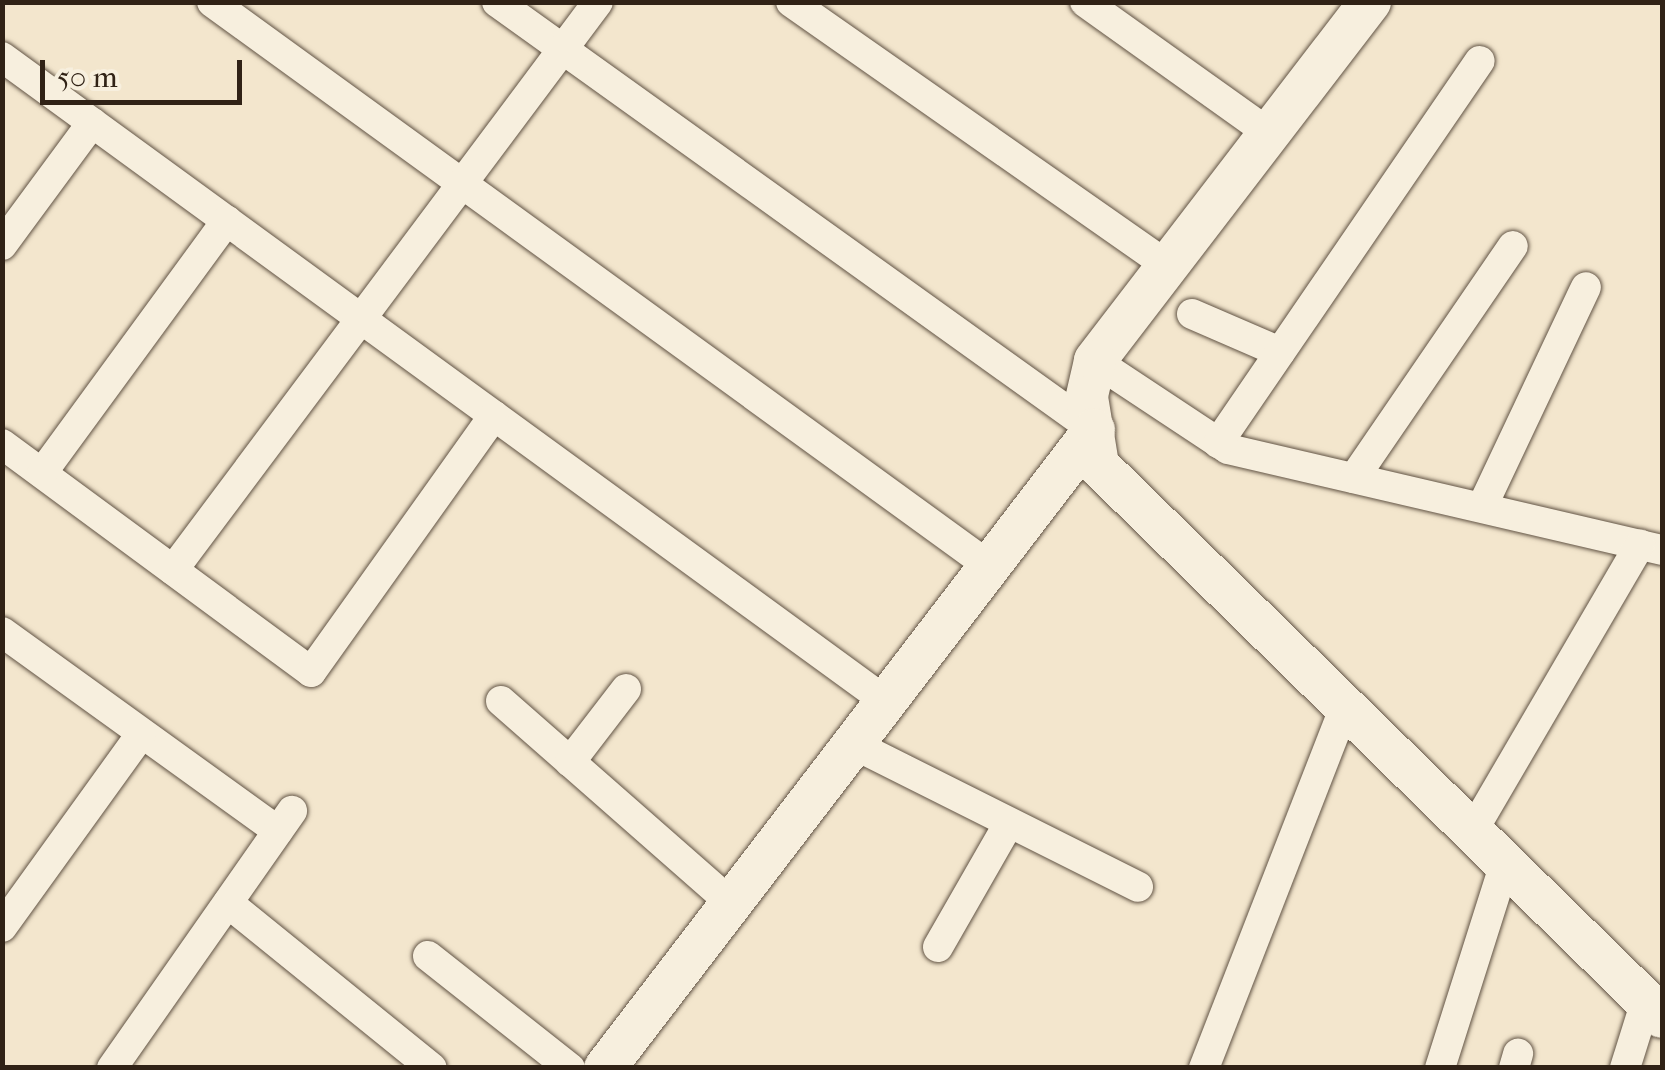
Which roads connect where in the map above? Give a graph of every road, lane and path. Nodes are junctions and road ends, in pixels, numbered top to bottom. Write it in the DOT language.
graph roads {
  1 [pos="497,2"];
  2 [pos="598,2"];
  3 [pos="792,2"];
  4 [pos="1085,2"];
  5 [pos="228,7"];
  6 [pos="1356,7"];
  7 [pos="562,50"];
  8 [pos="2,58"];
  9 [pos="1480,61"];
  10 [pos="92,123"];
  11 [pos="1267,132"];
  12 [pos="462,184"];
  13 [pos="226,220"];
  14 [pos="2,245"];
  15 [pos="1514,246"];
  16 [pos="1164,264"];
  17 [pos="1586,287"];
  18 [pos="1192,314"];
  19 [pos="361,318"];
  20 [pos="1280,352"];
  21 [pos="1095,361"];
  22 [pos="494,415"];
  23 [pos="1094,430"];
  24 [pos="1218,442"];
  25 [pos="2,444"];
  26 [pos="42,473"];
  27 [pos="1354,478"];
  28 [pos="1482,507"];
  29 [pos="1656,546"];
  30 [pos="988,566"];
  31 [pos="173,570"];
  32 [pos="3,633"];
  33 [pos="626,690"];
  34 [pos="884,700"];
  35 [pos="502,701"];
  36 [pos="1344,708"];
  37 [pos="141,734"];
  38 [pos="851,743"];
  39 [pos="570,762"];
  40 [pos="1009,823"];
  41 [pos="1472,832"];
  42 [pos="1505,863"];
  43 [pos="1138,888"];
  44 [pos="730,902"];
  45 [pos="228,903"];
  46 [pos="2,927"];
  47 [pos="938,947"];
  48 [pos="428,956"];
  49 [pos="1654,1009"];
  50 [pos="112,1068"];
  51 [pos="432,1068"];
  52 [pos="570,1068"];
  53 [pos="604,1068"];
  54 [pos="1204,1068"];
  55 [pos="1440,1068"];
  56 [pos="1625,1068"];
  1 -- 7 [label="street"];
  2 -- 7 [label="street"];
  3 -- 16 [label="street"];
  4 -- 11 [label="street"];
  5 -- 12 [label="street"];
  6 -- 11 [label="street"];
  7 -- 12 [label="street"];
  7 -- 23 [label="street"];
  8 -- 10 [label="street"];
  9 -- 20 [label="street"];
  10 -- 13 [label="street"];
  10 -- 14 [label="street"];
  11 -- 16 [label="street"];
  12 -- 19 [label="street"];
  12 -- 30 [label="street"];
  13 -- 19 [label="street"];
  13 -- 26 [label="street"];
  15 -- 27 [label="street"];
  16 -- 21 [label="street"];
  17 -- 28 [label="street"];
  18 -- 20 [label="street"];
  19 -- 22 [label="street"];
  19 -- 31 [label="street"];
  20 -- 24 [label="street"];
  21 -- 23 [label="street"];
  21 -- 24 [label="street"];
  22 -- 31 [label="street"];
  22 -- 34 [label="street"];
  23 -- 30 [label="street"];
  23 -- 36 [label="street"];
  24 -- 27 [label="street"];
  25 -- 26 [label="street"];
  26 -- 31 [label="street"];
  27 -- 28 [label="street"];
  28 -- 29 [label="street"];
  29 -- 41 [label="street"];
  30 -- 34 [label="street"];
  32 -- 37 [label="street"];
  33 -- 39 [label="street"];
  34 -- 38 [label="street"];
  35 -- 39 [label="street"];
  36 -- 41 [label="street"];
  36 -- 54 [label="street"];
  37 -- 45 [label="street"];
  37 -- 46 [label="street"];
  38 -- 40 [label="street"];
  38 -- 44 [label="street"];
  39 -- 44 [label="street"];
  40 -- 43 [label="street"];
  40 -- 47 [label="street"];
  41 -- 42 [label="street"];
  42 -- 49 [label="street"];
  42 -- 55 [label="street"];
  44 -- 53 [label="street"];
  45 -- 50 [label="street"];
  45 -- 51 [label="street"];
  48 -- 52 [label="street"];
  49 -- 56 [label="street"];
}
